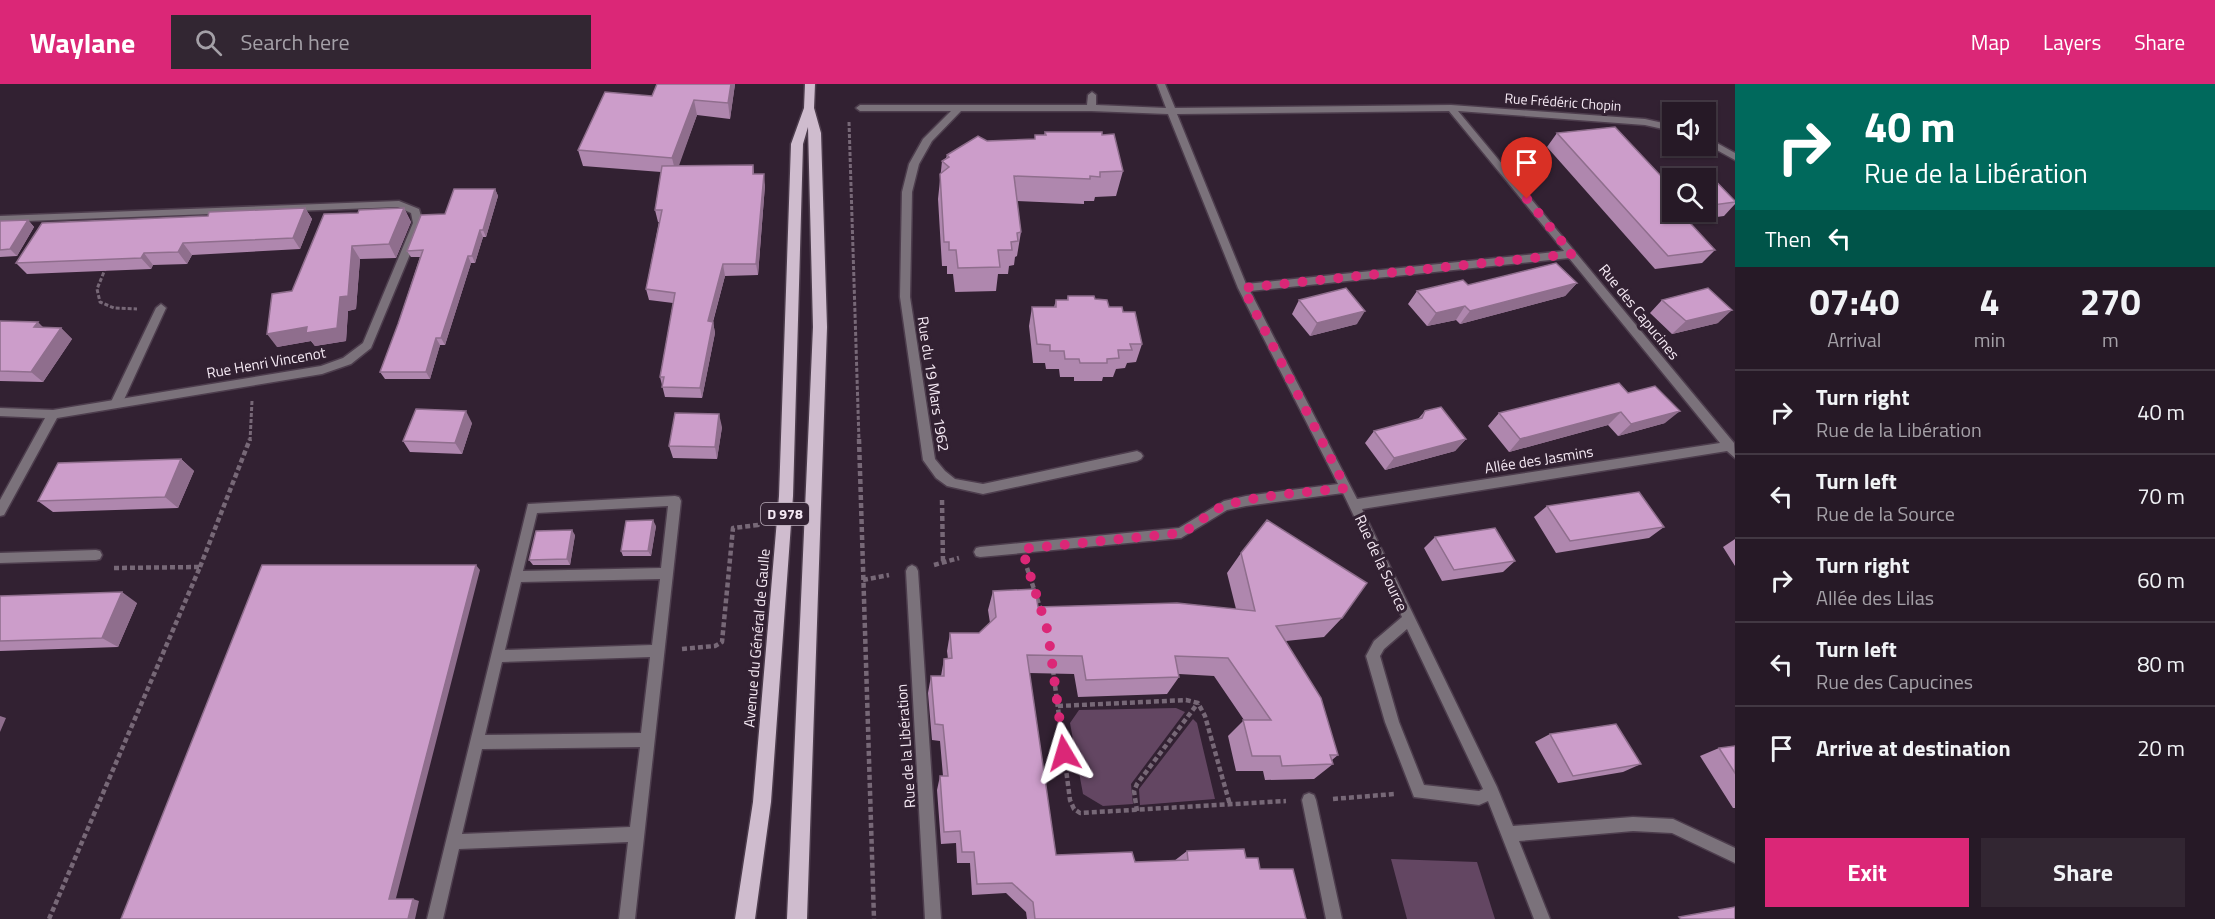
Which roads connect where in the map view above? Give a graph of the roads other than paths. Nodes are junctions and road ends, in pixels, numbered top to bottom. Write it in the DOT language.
graph roads {
  1 [pos="810,84"];
  2 [pos="1161,84"];
  3 [pos="1092,95"];
  4 [pos="809,108"];
  5 [pos="860,108"];
  6 [pos="959,108"];
  7 [pos="1091,108"];
  8 [pos="1451,108"];
  9 [pos="1171,111"];
  10 [pos="1662,126"];
  11 [pos="1716,146"];
  12 [pos="1735,157"];
  13 [pos="0,219"];
  14 [pos="1572,254"];
  15 [pos="1243,288"];
  16 [pos="161,308"];
  17 [pos="116,404"];
  18 [pos="0,411"];
  19 [pos="53,414"];
  20 [pos="1732,449"];
  21 [pos="1137,456"];
  22 [pos="1346,488"];
  23 [pos="1354,505"];
  24 [pos="0,511"];
  25 [pos="980,552"];
  26 [pos="96,555"];
  27 [pos="0,558"];
  28 [pos="912,571"];
  29 [pos="666,573"];
  30 [pos="515,577"];
  31 [pos="1408,620"];
  32 [pos="657,651"];
  33 [pos="497,656"];
  34 [pos="648,740"];
  35 [pos="477,742"];
  36 [pos="1492,792"];
  37 [pos="1309,800"];
  38 [pos="637,834"];
  39 [pos="1508,834"];
  40 [pos="453,842"];
  41 [pos="1735,856"];
  42 [pos="435,919"];
  43 [pos="627,919"];
  44 [pos="745,919"];
  45 [pos="797,919"];
  46 [pos="933,919"];
  47 [pos="1334,919"];
  48 [pos="1542,919"];
  1 -- 4 [label="main road, Avenue du Général de Gaulle / D 978"];
  2 -- 9 [label="street, Rue de la Source"];
  3 -- 7 [label="street"];
  4 -- 44 [label="main road, Avenue du Général de Gaulle / D 978"];
  4 -- 45 [label="main road, Avenue du Général de Gaulle / D 978"];
  5 -- 6 [label="street, Rue Frédéric Chopin"];
  6 -- 7 [label="street, Rue Frédéric Chopin"];
  6 -- 21 [label="street, Rue du 19 Mars 1962"];
  7 -- 9 [label="street, Rue Frédéric Chopin"];
  8 -- 9 [label="street, Rue Frédéric Chopin"];
  8 -- 10 [label="street, Rue Frédéric Chopin"];
  8 -- 14 [label="street, Rue des Capucines"];
  9 -- 15 [label="street, Rue de la Source"];
  11 -- 12 [label="street"];
  13 -- 17 [label="street, Rue Henri Vincenot"];
  14 -- 15 [label="street"];
  14 -- 20 [label="street, Rue des Capucines"];
  15 -- 22 [label="street, Rue de la Source"];
  16 -- 17 [label="street"];
  17 -- 19 [label="street, Rue Henri Vincenot"];
  18 -- 19 [label="street, Rue Henri Vincenot"];
  19 -- 24 [label="street"];
  20 -- 23 [label="street, Allée des Jasmins"];
  22 -- 23 [label="street, Rue de la Source"];
  22 -- 25 [label="street"];
  23 -- 31 [label="street, Rue de la Source"];
  26 -- 27 [label="street"];
  28 -- 46 [label="street, Rue de la Libération"];
  29 -- 30 [label="street"];
  29 -- 30 [label="street"];
  29 -- 32 [label="street"];
  30 -- 33 [label="street"];
  31 -- 36 [label="street, Rue de la Source"];
  31 -- 36 [label="street"];
  32 -- 33 [label="street"];
  32 -- 34 [label="street"];
  33 -- 35 [label="street"];
  34 -- 35 [label="street"];
  34 -- 38 [label="street"];
  35 -- 40 [label="street"];
  36 -- 39 [label="street, Rue de la Source"];
  37 -- 47 [label="street"];
  38 -- 40 [label="street"];
  38 -- 43 [label="street"];
  39 -- 41 [label="street"];
  39 -- 48 [label="street, Rue de la Source"];
  40 -- 42 [label="street"];
}
